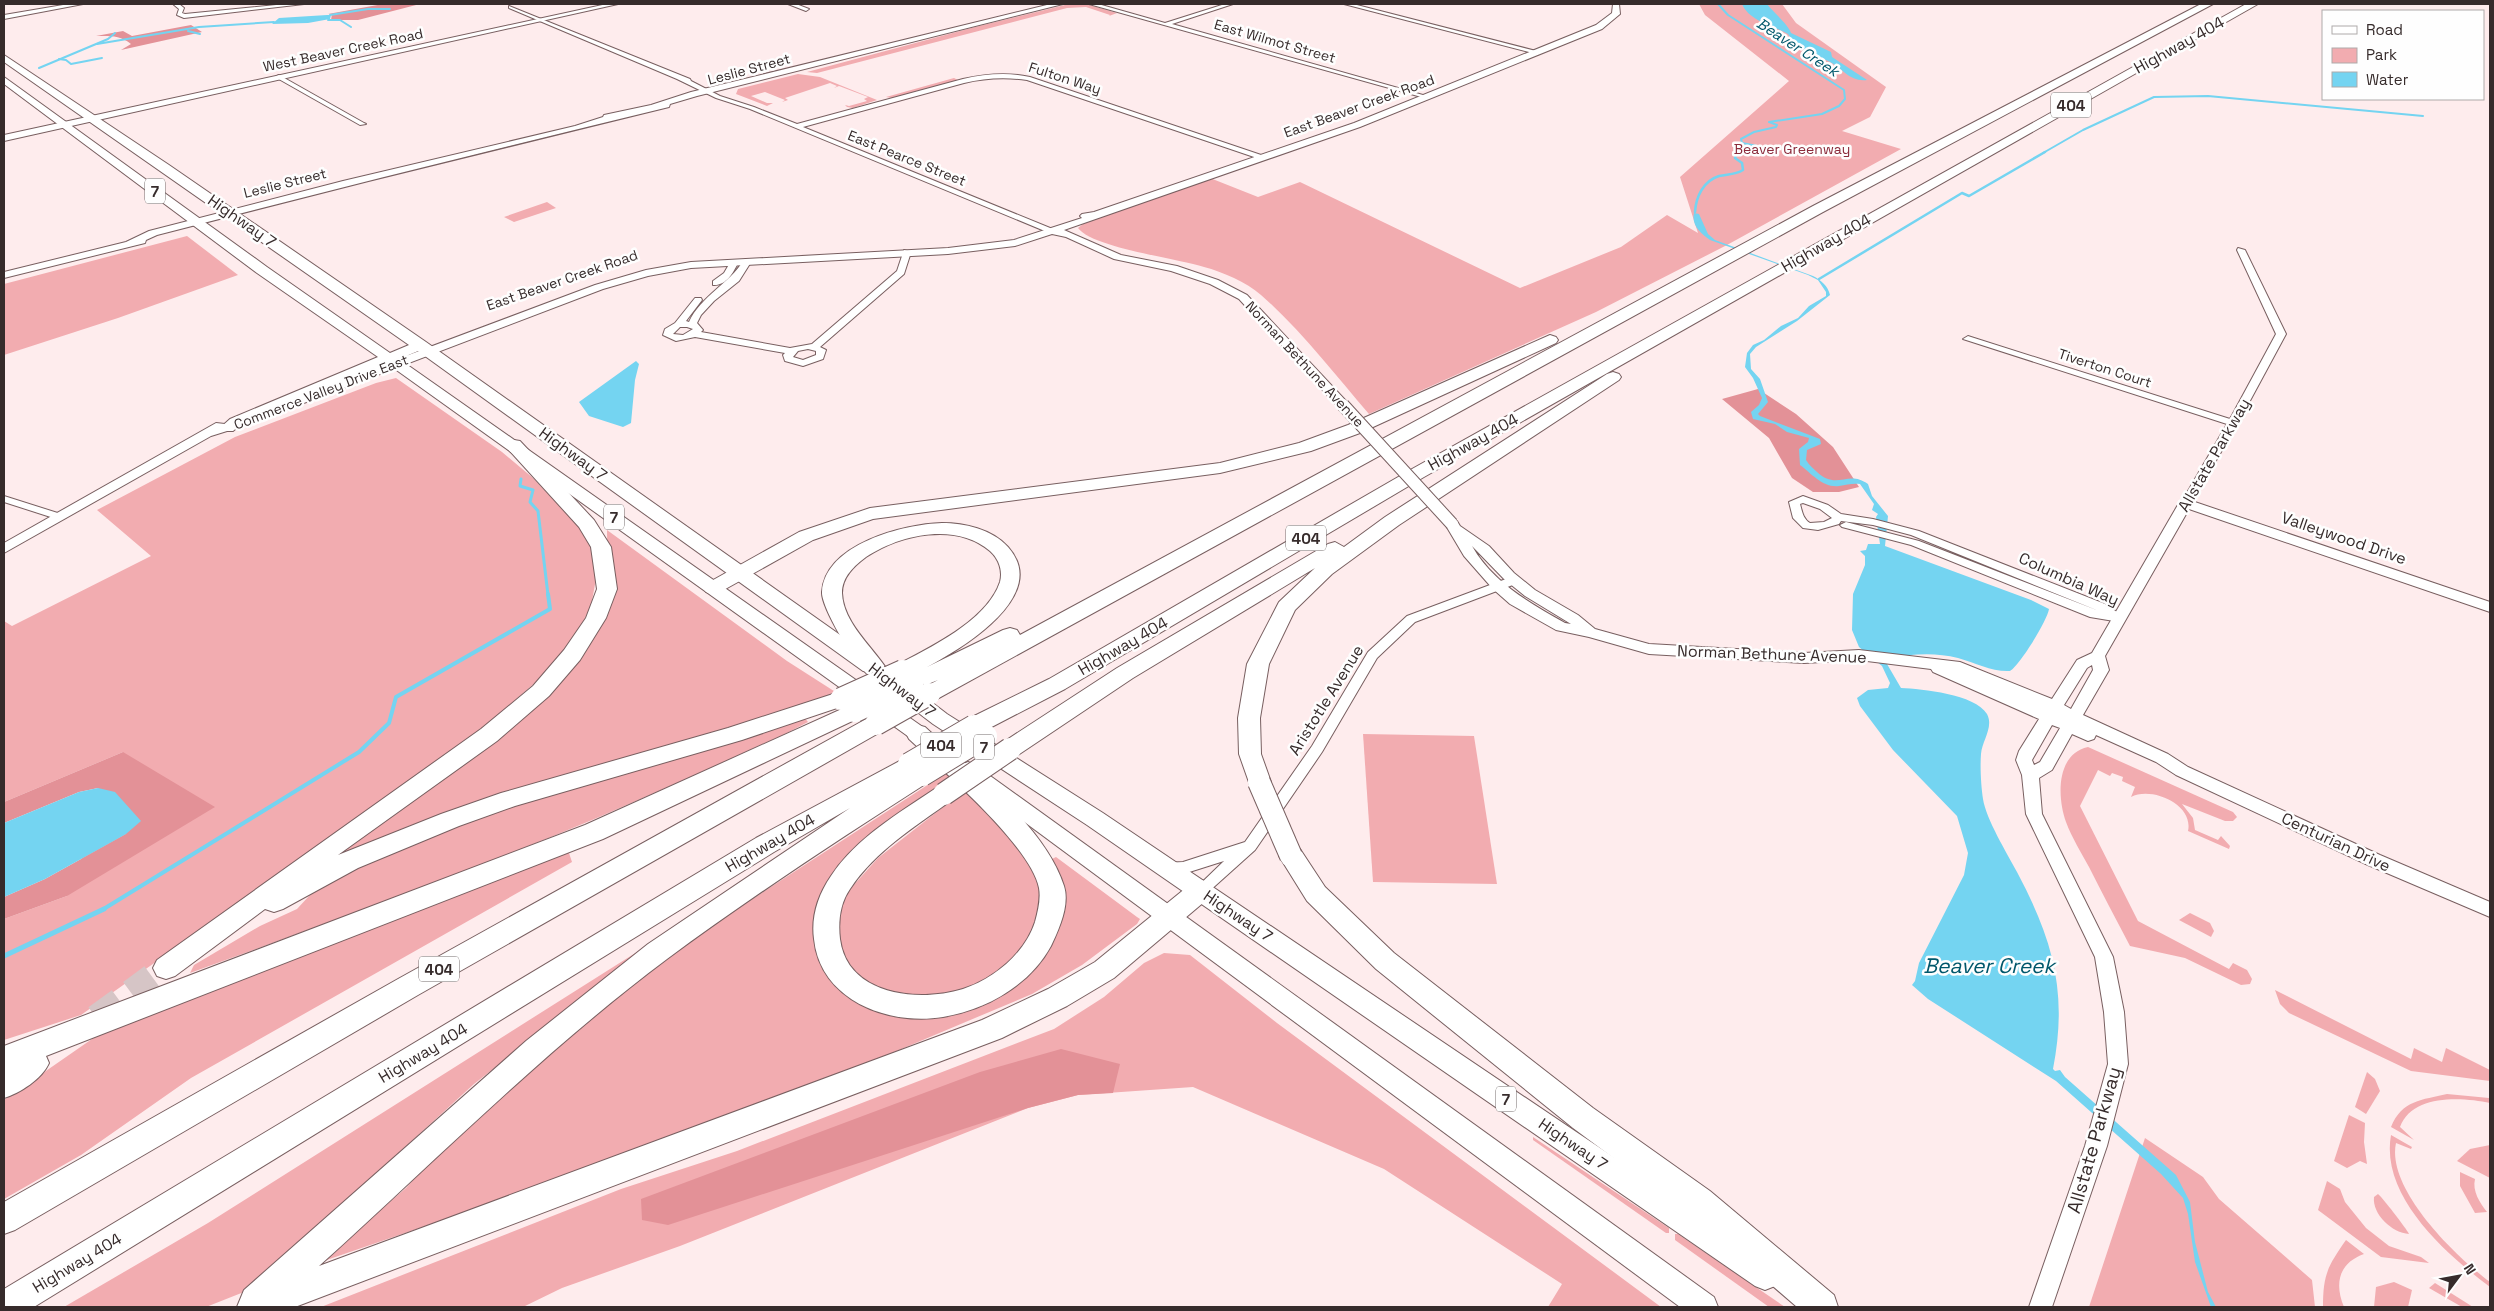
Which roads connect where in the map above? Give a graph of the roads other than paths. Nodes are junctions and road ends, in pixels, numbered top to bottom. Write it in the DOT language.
graph roads {
  1 [pos="80,4"];
  2 [pos="176,4"];
  3 [pos="301,4"];
  4 [pos="615,4"];
  5 [pos="791,4"];
  6 [pos="1044,4"];
  7 [pos="1059,4"];
  8 [pos="1092,4"];
  9 [pos="1103,4"];
  10 [pos="1230,4"];
  11 [pos="1347,4"];
  12 [pos="1616,4"];
  13 [pos="2186,4"];
  14 [pos="2208,4"];
  15 [pos="2254,4"];
  16 [pos="511,7"];
  17 [pos="806,9"];
  18 [pos="1116,9"];
  19 [pos="6,17"];
  20 [pos="544,20"];
  21 [pos="1167,24"];
  22 [pos="952,30"];
  23 [pos="1537,52"];
  24 [pos="4,58"];
  25 [pos="2100,61"];
  26 [pos="279,78"];
  27 [pos="4,80"];
  28 [pos="713,91"];
  29 [pos="1427,98"];
  30 [pos="92,117"];
  31 [pos="63,124"];
  32 [pos="362,124"];
  33 [pos="797,126"];
  34 [pos="4,138"];
  35 [pos="1263,157"];
  36 [pos="234,215"];
  37 [pos="199,224"];
  38 [pos="1048,230"];
  39 [pos="2241,250"];
  40 [pos="907,252"];
  41 [pos="749,259"];
  42 [pos="735,260"];
  43 [pos="4,275"];
  44 [pos="1722,301"];
  45 [pos="1640,305"];
  46 [pos="678,325"];
  47 [pos="693,329"];
  48 [pos="1968,339"];
  49 [pos="814,347"];
  50 [pos="425,348"];
  51 [pos="791,351"];
  52 [pos="390,360"];
  53 [pos="2233,423"];
  54 [pos="228,428"];
  55 [pos="212,433"];
  56 [pos="514,446"];
  57 [pos="1465,472"];
  58 [pos="4,499"];
  59 [pos="2186,503"];
  60 [pos="60,517"];
  61 [pos="1836,520"];
  62 [pos="1452,524"];
  63 [pos="4,549"];
  64 [pos="740,572"];
  65 [pos="1514,580"];
  66 [pos="1498,586"];
  67 [pos="713,588"];
  68 [pos="2490,607"];
  69 [pos="2120,618"];
  70 [pos="1590,632"];
  71 [pos="2097,656"];
  72 [pos="877,671"];
  73 [pos="915,682"];
  74 [pos="857,711"];
  75 [pos="2052,711"];
  76 [pos="2072,722"];
  77 [pos="917,733"];
  78 [pos="916,770"];
  79 [pos="2030,775"];
  80 [pos="1250,846"];
  81 [pos="1166,867"];
  82 [pos="1201,890"];
  83 [pos="2490,910"];
  84 [pos="1169,916"];
  85 [pos="202,981"];
  86 [pos="4,1049"];
  87 [pos="4,1059"];
  88 [pos="35,1063"];
  89 [pos="4,1085"];
  90 [pos="4,1219"];
  91 [pos="4,1307"];
  92 [pos="252,1307"];
  93 [pos="1704,1307"];
  94 [pos="1811,1307"];
  95 [pos="1822,1307"];
  96 [pos="2040,1307"];
  1 -- 19 [label="street"];
  2 -- 3 [label="street"];
  4 -- 20 [label="street, West Beaver Creek Road"];
  5 -- 17 [label="street"];
  6 -- 22 [label="main road, Leslie Street"];
  7 -- 22 [label="main road, Leslie Street"];
  8 -- 18 [label="street, East Wilmot Street"];
  9 -- 18 [label="street, East Wilmot Street"];
  10 -- 21 [label="street"];
  11 -- 23 [label="street"];
  12 -- 23 [label="street, East Beaver Creek Road"];
  13 -- 25 [label="highway"];
  14 -- 25 [label="highway, Highway 404 / 404"];
  15 -- 44 [label="highway, Highway 404 / 404"];
  16 -- 20 [label="street, East Pearce Street"];
  18 -- 21 [label="street, East Wilmot Street"];
  20 -- 26 [label="street, West Beaver Creek Road"];
  20 -- 28 [label="street, East Pearce Street"];
  21 -- 29 [label="street, East Wilmot Street"];
  22 -- 28 [label="main road, Leslie Street"];
  23 -- 29 [label="street, East Beaver Creek Road"];
  24 -- 30 [label="main road, Highway 7 / 7"];
  25 -- 45 [label="highway, Highway 404 / 404"];
  26 -- 30 [label="street, West Beaver Creek Road"];
  26 -- 32 [label="street"];
  27 -- 31 [label="main road, Highway 7 / 7"];
  28 -- 33 [label="street, East Pearce Street"];
  28 -- 36 [label="main road, Leslie Street"];
  29 -- 35 [label="street, East Beaver Creek Road"];
  30 -- 31 [label="street, West Beaver Creek Road"];
  30 -- 36 [label="main road, Highway 7 / 7"];
  31 -- 34 [label="street, West Beaver Creek Road"];
  31 -- 37 [label="main road, Highway 7 / 7"];
  33 -- 35 [label="street, Fulton Way"];
  33 -- 38 [label="street, East Pearce Street"];
  35 -- 38 [label="street, East Beaver Creek Road"];
  36 -- 37 [label="main road, Leslie Street"];
  36 -- 50 [label="main road, Highway 7 / 7"];
  37 -- 43 [label="main road, Leslie Street"];
  37 -- 52 [label="main road, Highway 7 / 7"];
  38 -- 40 [label="street, East Beaver Creek Road"];
  38 -- 62 [label="street, Norman Bethune Avenue, bridge"];
  39 -- 53 [label="street, Allstate Parkway"];
  40 -- 41 [label="street, East Beaver Creek Road"];
  40 -- 49 [label="street"];
  41 -- 42 [label="street, East Beaver Creek Road"];
  41 -- 47 [label="street"];
  42 -- 46 [label="street"];
  42 -- 50 [label="street, East Beaver Creek Road"];
  44 -- 57 [label="highway"];
  44 -- 78 [label="highway, Highway 404 / 404, bridge"];
  45 -- 64 [label="highway"];
  45 -- 73 [label="highway, Highway 404 / 404"];
  46 -- 47 [label="street"];
  46 -- 47 [label="street"];
  47 -- 51 [label="street"];
  48 -- 53 [label="street, Tiverton Court"];
  49 -- 51 [label="street"];
  49 -- 51 [label="street"];
  50 -- 52 [label="main road"];
  50 -- 64 [label="main road, Highway 7 / 7"];
  52 -- 54 [label="main road"];
  52 -- 55 [label="street, Commerce Valley Drive East"];
  52 -- 56 [label="main road, Highway 7 / 7"];
  53 -- 59 [label="street, Allstate Parkway"];
  54 -- 55 [label="street, Commerce Valley Drive East"];
  55 -- 60 [label="street, Commerce Valley Drive East"];
  56 -- 67 [label="main road, Highway 7 / 7"];
  56 -- 74 [label="highway"];
  57 -- 77 [label="highway, bridge"];
  57 -- 95 [label="highway, bridge"];
  58 -- 60 [label="street"];
  59 -- 68 [label="street, Valleywood Drive"];
  59 -- 69 [label="street, Allstate Parkway"];
  60 -- 63 [label="street, Commerce Valley Drive East"];
  61 -- 69 [label="street, Columbia Way"];
  62 -- 65 [label="street, Norman Bethune Avenue"];
  62 -- 66 [label="street, Norman Bethune Avenue"];
  64 -- 67 [label="highway"];
  64 -- 72 [label="main road, Highway 7 / 7"];
  65 -- 66 [label="street, Aristotle Avenue"];
  65 -- 70 [label="street, Norman Bethune Avenue"];
  66 -- 70 [label="street, Norman Bethune Avenue"];
  66 -- 80 [label="street, Aristotle Avenue"];
  67 -- 77 [label="main road, Highway 7 / 7"];
  69 -- 71 [label="street, Allstate Parkway"];
  70 -- 75 [label="street, Norman Bethune Avenue"];
  71 -- 75 [label="street, Allstate Parkway"];
  71 -- 76 [label="street, Allstate Parkway"];
  72 -- 73 [label="highway"];
  72 -- 81 [label="main road, Highway 7 / 7"];
  73 -- 74 [label="highway, Highway 404 / 404, bridge"];
  73 -- 74 [label="highway, bridge"];
  74 -- 85 [label="highway"];
  74 -- 90 [label="highway, Highway 404 / 404"];
  75 -- 76 [label="street, Centurian Drive"];
  75 -- 79 [label="street, Allstate Parkway"];
  76 -- 79 [label="street, Allstate Parkway"];
  76 -- 83 [label="street, Centurian Drive"];
  77 -- 84 [label="main road, Highway 7 / 7"];
  78 -- 91 [label="highway, Highway 404 / 404"];
  78 -- 92 [label="highway"];
  79 -- 96 [label="street, Allstate Parkway"];
  80 -- 81 [label="street"];
  80 -- 82 [label="street, Aristotle Avenue"];
  81 -- 82 [label="main road, Highway 7 / 7"];
  82 -- 84 [label="highway"];
  82 -- 94 [label="main road, Highway 7 / 7"];
  84 -- 92 [label="highway"];
  84 -- 93 [label="main road, Highway 7 / 7"];
  85 -- 86 [label="highway"];
  85 -- 87 [label="highway"];
  88 -- 89 [label="highway"];
}
